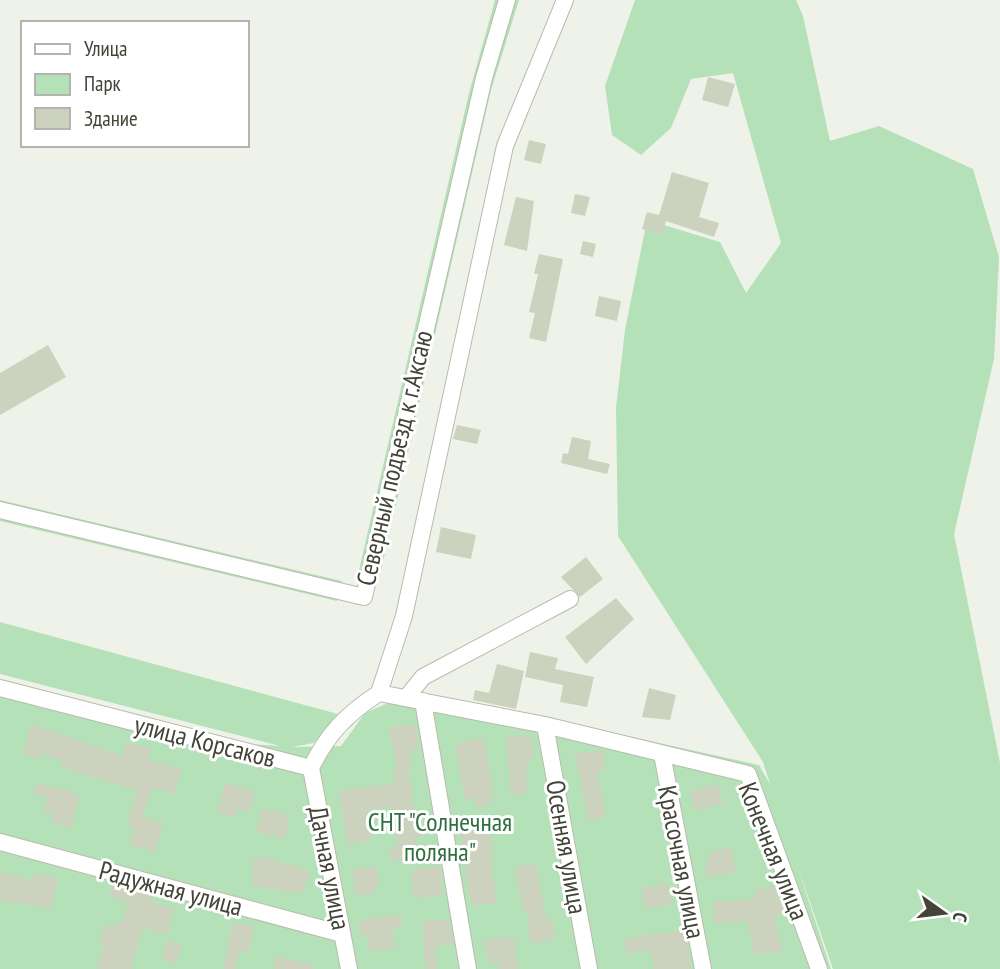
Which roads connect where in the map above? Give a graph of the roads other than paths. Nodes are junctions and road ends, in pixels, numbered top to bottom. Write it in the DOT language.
graph roads {
  1 [pos="507,0"];
  2 [pos="565,0"];
  3 [pos="0,510"];
  4 [pos="570,599"];
  5 [pos="0,688"];
  6 [pos="379,694"];
  7 [pos="406,698"];
  8 [pos="423,701"];
  9 [pos="545,725"];
  10 [pos="662,754"];
  11 [pos="311,768"];
  12 [pos="0,842"];
  13 [pos="342,934"];
  14 [pos="349,969"];
  15 [pos="468,969"];
  16 [pos="589,969"];
  17 [pos="703,969"];
  18 [pos="819,969"];
  1 -- 3 [label="street, Северный подъезд к г.Аксаю"];
  2 -- 6 [label="street"];
  4 -- 7 [label="street"];
  5 -- 11 [label="street, улица Корсаков"];
  6 -- 7 [label="street"];
  6 -- 11 [label="street, улица Корсаков"];
  7 -- 8 [label="street"];
  8 -- 9 [label="street"];
  8 -- 15 [label="street"];
  9 -- 10 [label="street"];
  9 -- 16 [label="street, Осенняя улица"];
  10 -- 17 [label="street, Красочная улица"];
  10 -- 18 [label="street, Конечная улица"];
  11 -- 13 [label="street, Дачная улица"];
  12 -- 13 [label="street, Радужная улица"];
  13 -- 14 [label="street, Дачная улица"];
}
